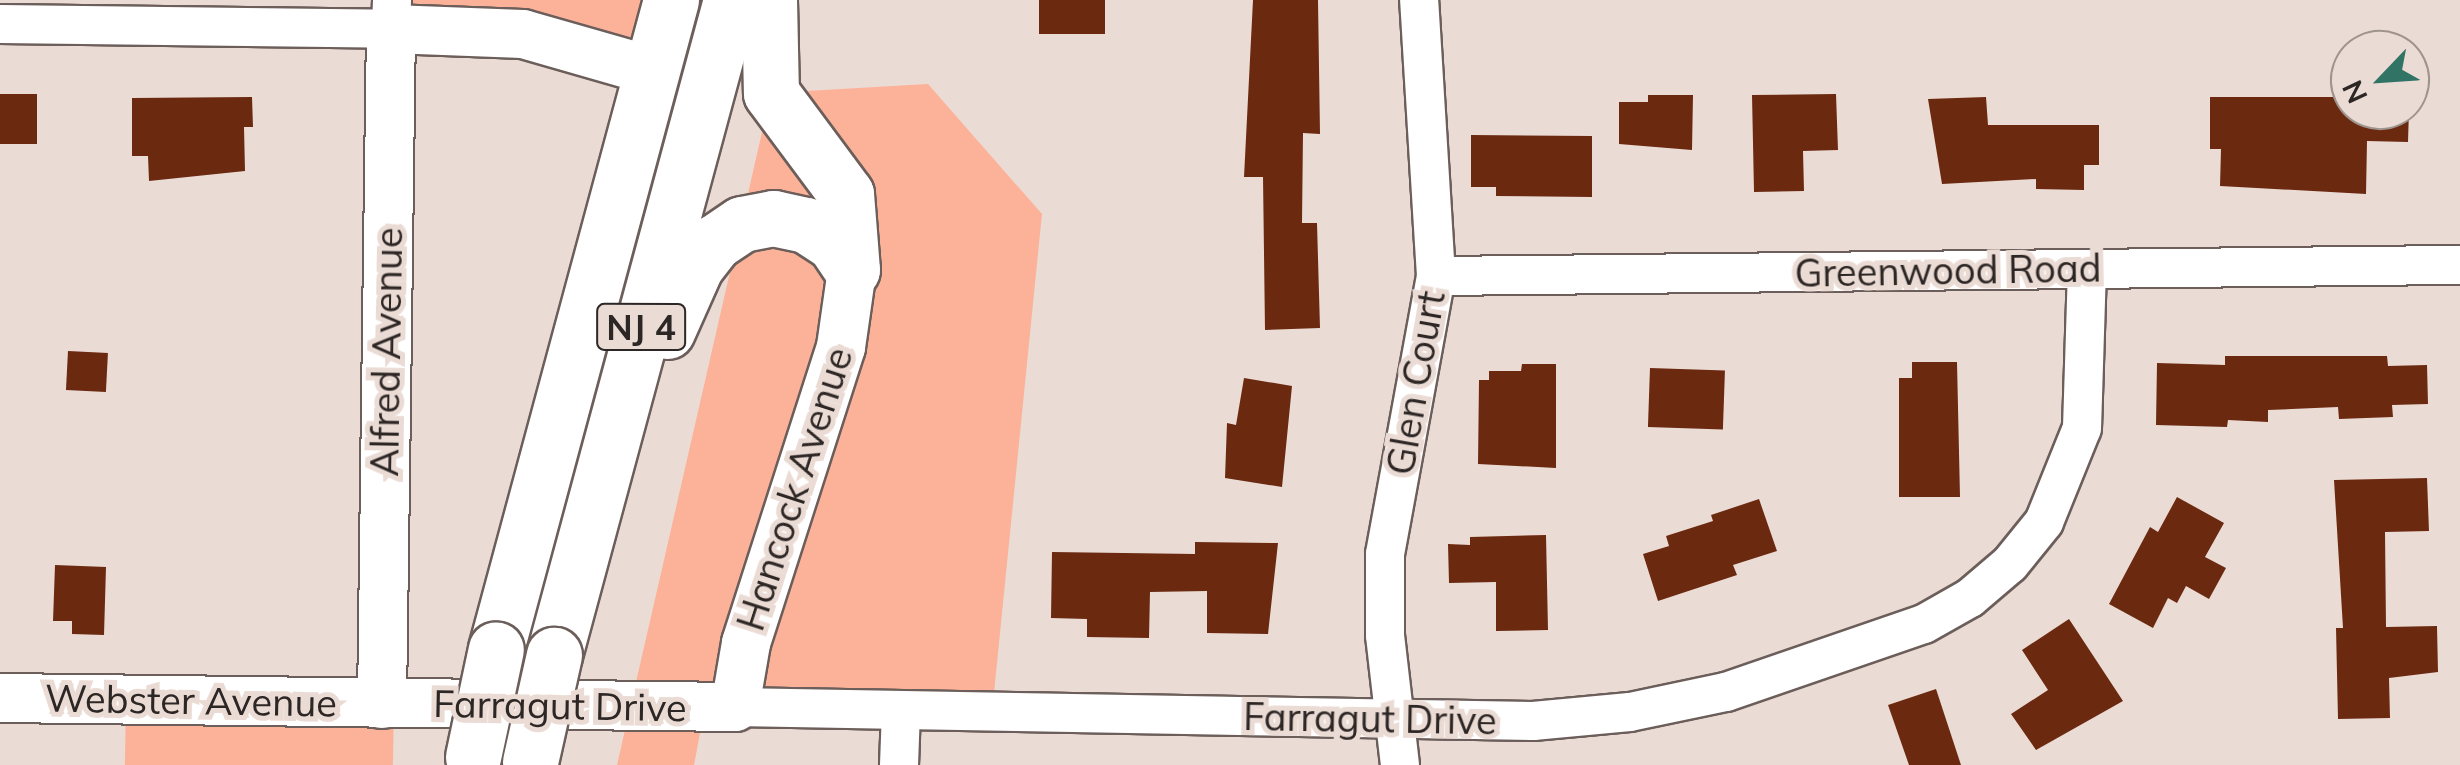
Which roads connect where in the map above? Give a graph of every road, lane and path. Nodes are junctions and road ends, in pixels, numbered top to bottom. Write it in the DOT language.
graph roads {
  1 [pos="671,0"];
  2 [pos="731,0"];
  3 [pos="769,0"];
  4 [pos="1419,0"];
  5 [pos="391,14"];
  6 [pos="0,24"];
  7 [pos="652,71"];
  8 [pos="2460,265"];
  9 [pos="2086,269"];
  10 [pos="852,270"];
  11 [pos="1436,276"];
  12 [pos="596,494"];
  13 [pos="0,698"];
  14 [pos="382,704"];
  15 [pos="735,708"];
  16 [pos="901,711"];
  17 [pos="1392,720"];
  18 [pos="472,761"];
  19 [pos="530,763"];
  20 [pos="899,765"];
  21 [pos="1400,765"];
  1 -- 7 [label="highway, NJ 4"];
  2 -- 12 [label="highway, NJ 4"];
  3 -- 10 [label="highway"];
  4 -- 11 [label="street, Glen Court"];
  5 -- 6 [label="street"];
  5 -- 7 [label="street"];
  5 -- 14 [label="street, Alfred Avenue"];
  7 -- 18 [label="highway, NJ 4, bridge"];
  8 -- 9 [label="street, Greenwood Road"];
  9 -- 11 [label="street, Greenwood Road"];
  9 -- 17 [label="street, Farragut Drive"];
  10 -- 12 [label="highway"];
  10 -- 15 [label="street, Hancock Avenue"];
  11 -- 17 [label="street, Glen Court"];
  12 -- 19 [label="highway, NJ 4, bridge"];
  13 -- 14 [label="street, Webster Avenue"];
  14 -- 15 [label="street, Farragut Drive"];
  15 -- 16 [label="street, Farragut Drive"];
  16 -- 17 [label="street, Farragut Drive"];
  16 -- 20 [label="street"];
  17 -- 21 [label="street, Glen Court"];
}
